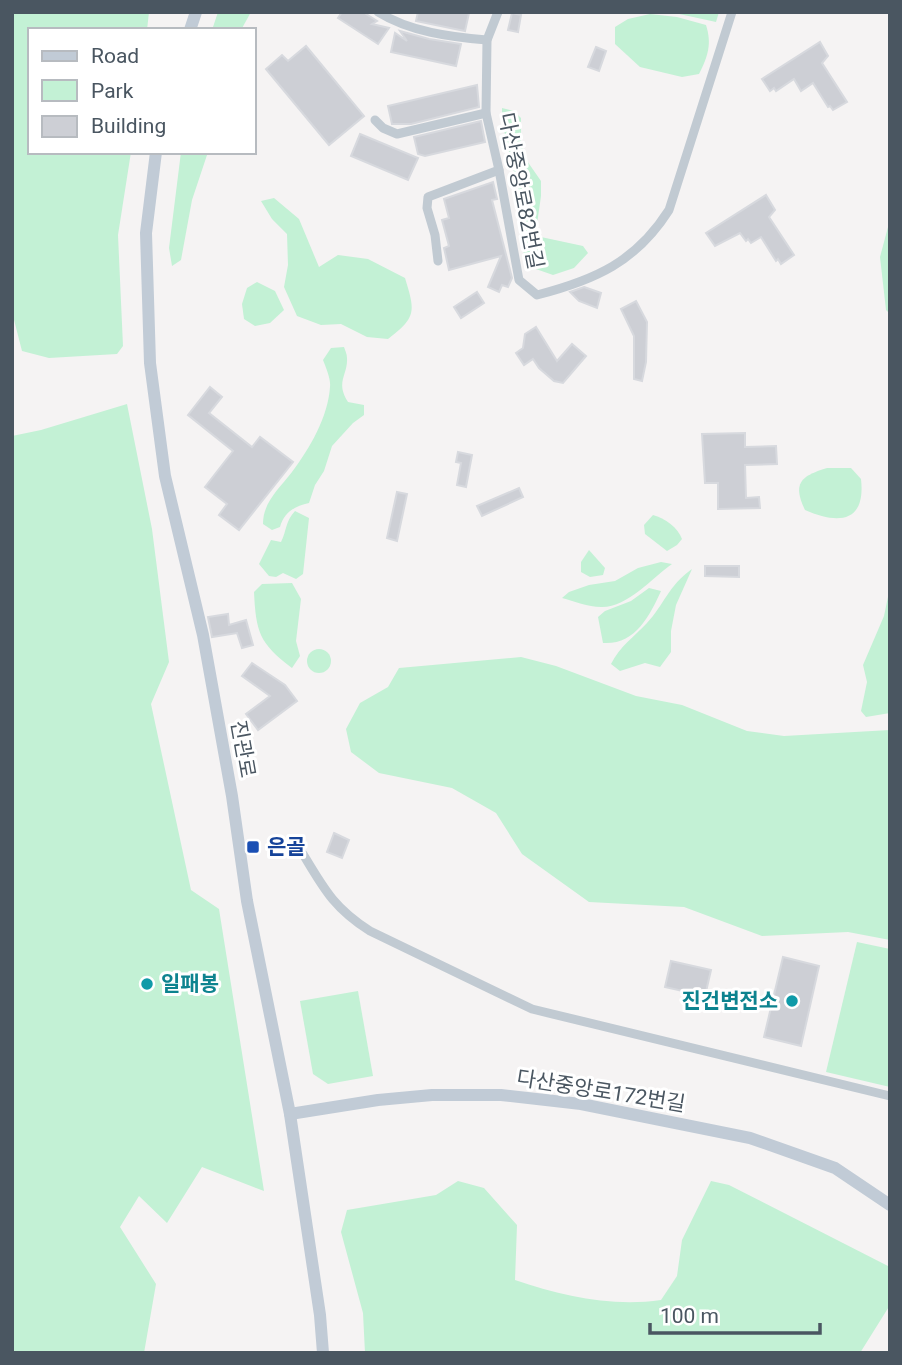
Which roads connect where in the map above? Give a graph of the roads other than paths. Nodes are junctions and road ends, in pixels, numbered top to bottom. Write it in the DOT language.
graph roads {
  1 [pos="378,12"];
  2 [pos="498,12"];
  3 [pos="733,12"];
  4 [pos="488,40"];
  5 [pos="486,113"];
  6 [pos="375,120"];
  7 [pos="156,154"];
  8 [pos="499,170"];
  9 [pos="439,261"];
  10 [pos="303,855"];
  11 [pos="890,1096"];
  12 [pos="290,1114"];
  13 [pos="890,1205"];
  14 [pos="323,1353"];
  1 -- 4 [label="street"];
  2 -- 4 [label="street, 다산중앙로82번길"];
  3 -- 8 [label="street, 다산중앙로82번길"];
  4 -- 5 [label="street, 다산중앙로82번길"];
  5 -- 6 [label="street"];
  5 -- 8 [label="street, 다산중앙로82번길"];
  7 -- 12 [label="main road, 진관로"];
  8 -- 9 [label="street"];
  10 -- 11 [label="street"];
  12 -- 13 [label="main road, 다산중앙로172번길"];
  12 -- 14 [label="main road, 진관로"];
}
